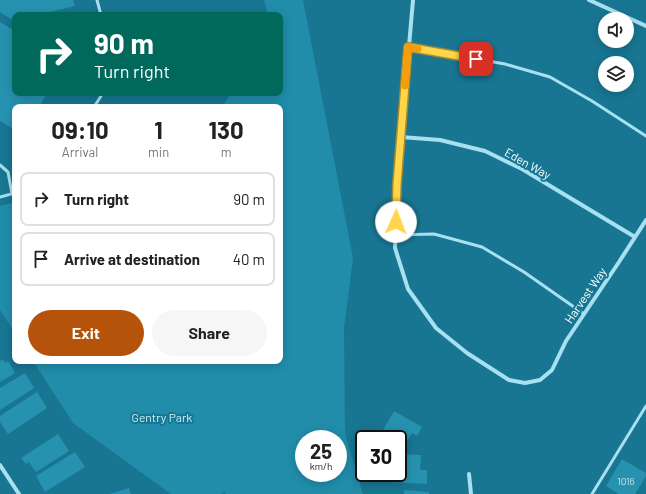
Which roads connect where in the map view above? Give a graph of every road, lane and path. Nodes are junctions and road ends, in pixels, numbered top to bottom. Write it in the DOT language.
graph roads {
  1 [pos="97,0"];
  2 [pos="413,0"];
  3 [pos="589,0"];
  4 [pos="100,12"];
  5 [pos="646,26"];
  6 [pos="408,47"];
  7 [pos="646,136"];
  8 [pos="401,137"];
  9 [pos="0,165"];
  10 [pos="12,187"];
  11 [pos="12,194"];
  12 [pos="0,197"];
  13 [pos="646,220"];
  14 [pos="395,235"];
  15 [pos="635,237"];
  16 [pos="584,314"];
  17 [pos="646,406"];
  18 [pos="0,464"];
  19 [pos="469,474"];
  20 [pos="19,494"];
  21 [pos="471,494"];
  22 [pos="592,494"];
  1 -- 4 [label="lane"];
  2 -- 6 [label="street"];
  3 -- 5 [label="street"];
  6 -- 7 [label="lane"];
  6 -- 8 [label="street"];
  8 -- 14 [label="street"];
  8 -- 15 [label="street, Eden Way"];
  9 -- 10 [label="lane"];
  11 -- 12 [label="lane"];
  13 -- 15 [label="street, Harvest Way"];
  14 -- 16 [label="lane"];
  14 -- 16 [label="street, Harvest Way"];
  15 -- 16 [label="street, Harvest Way"];
  17 -- 22 [label="lane"];
  18 -- 20 [label="street"];
  19 -- 21 [label="street"];
}
